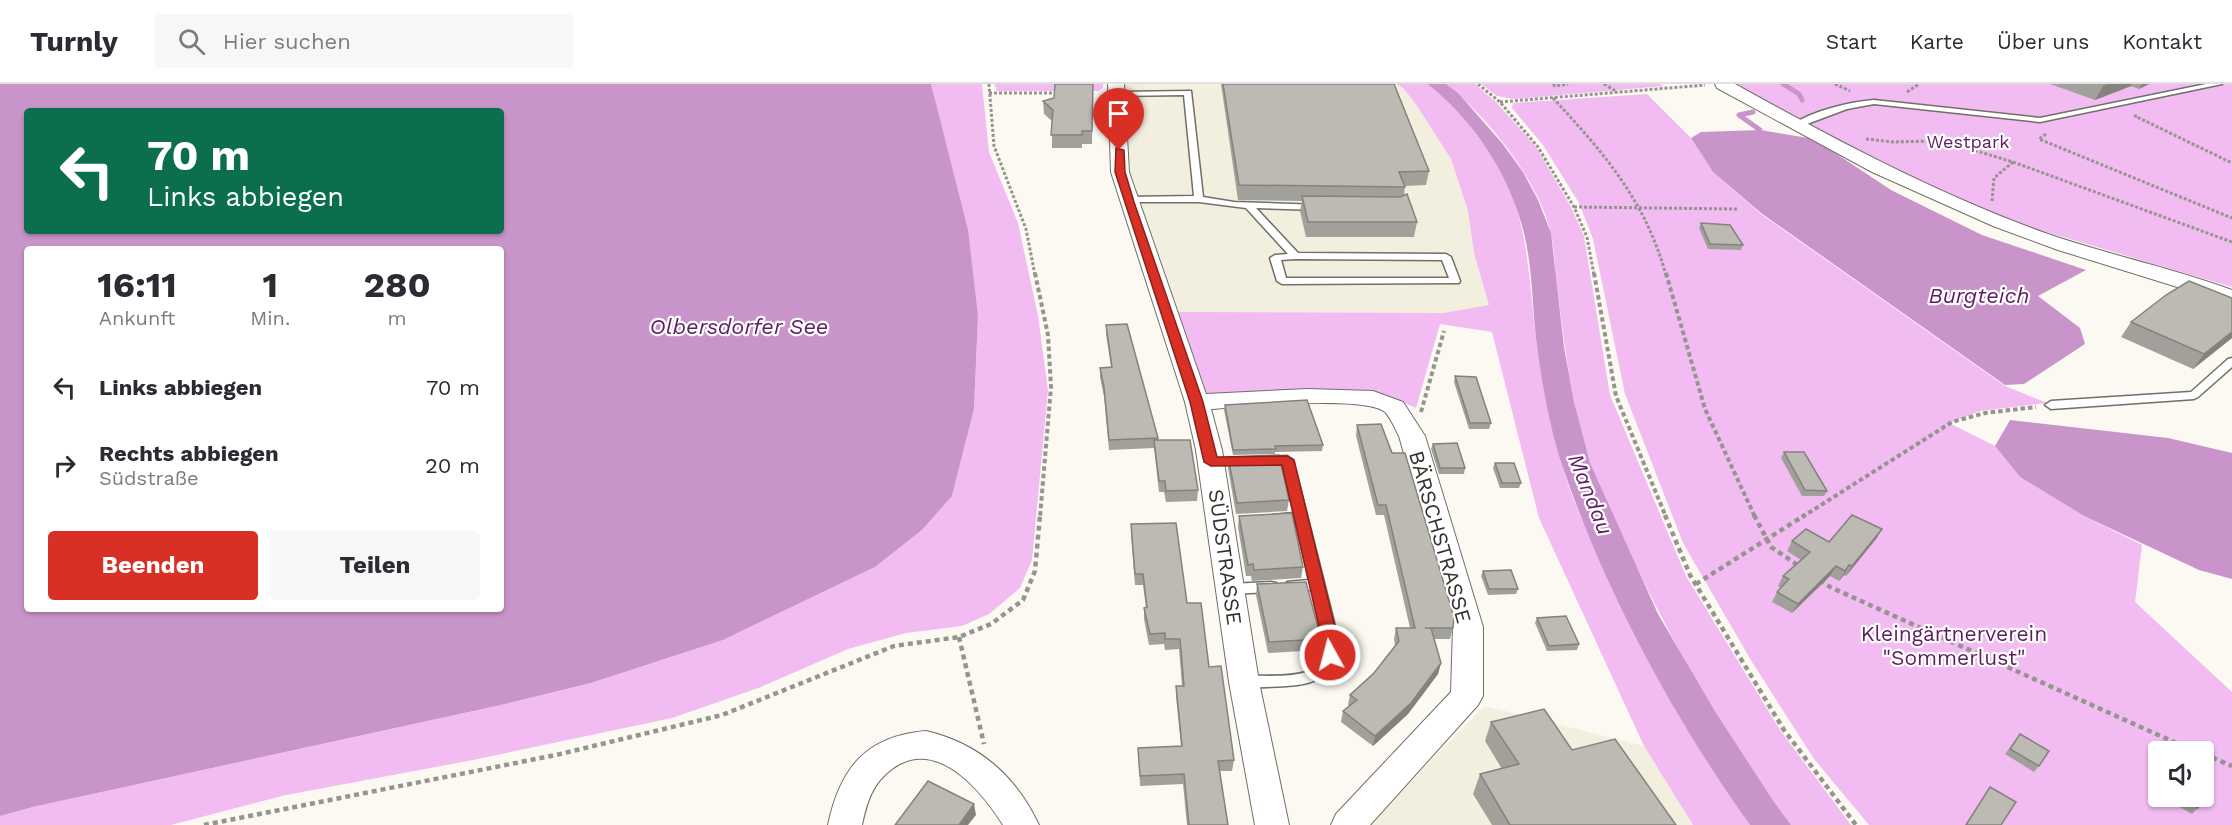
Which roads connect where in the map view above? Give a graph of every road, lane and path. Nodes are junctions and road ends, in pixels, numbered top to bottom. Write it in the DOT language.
graph roads {
  1 [pos="989,84"];
  2 [pos="1478,84"];
  3 [pos="1553,84"];
  4 [pos="1568,84"];
  5 [pos="1604,84"];
  6 [pos="1716,84"];
  7 [pos="1722,84"];
  8 [pos="2218,84"];
  9 [pos="1116,89"];
  10 [pos="989,93"];
  11 [pos="1060,93"];
  12 [pos="1617,93"];
  13 [pos="1552,98"];
  14 [pos="1500,102"];
  15 [pos="2146,114"];
  16 [pos="1796,125"];
  17 [pos="2046,134"];
  18 [pos="1861,138"];
  19 [pos="2013,162"];
  20 [pos="2232,163"];
  21 [pos="1198,199"];
  22 [pos="1128,200"];
  23 [pos="1992,202"];
  24 [pos="1248,205"];
  25 [pos="1330,206"];
  26 [pos="1574,207"];
  27 [pos="1737,209"];
  28 [pos="1641,210"];
  29 [pos="2232,218"];
  30 [pos="2232,242"];
  31 [pos="1296,256"];
  32 [pos="2223,294"];
  33 [pos="1444,332"];
  34 [pos="2232,361"];
  35 [pos="1197,402"];
  36 [pos="2051,405"];
  37 [pos="1404,423"];
  38 [pos="1255,461"];
  39 [pos="1301,517"];
  40 [pos="1266,518"];
  41 [pos="1765,539"];
  42 [pos="1800,567"];
  43 [pos="1810,573"];
  44 [pos="1695,584"];
  45 [pos="1317,585"];
  46 [pos="1230,589"];
  47 [pos="959,637"];
  48 [pos="1244,682"];
  49 [pos="2172,741"];
  50 [pos="2214,758"];
  51 [pos="2232,766"];
  52 [pos="994,785"];
  53 [pos="204,825"];
  54 [pos="845,825"];
  55 [pos="1022,825"];
  56 [pos="1272,825"];
  57 [pos="1348,825"];
  58 [pos="1856,825"];
  1 -- 10 [label="path"];
  2 -- 14 [label="path"];
  3 -- 4 [label="path"];
  5 -- 12 [label="path"];
  6 -- 12 [label="path"];
  7 -- 16 [label="street"];
  8 -- 16 [label="lane"];
  9 -- 21 [label="lane"];
  9 -- 22 [label="street, SÜDSTRASSE"];
  10 -- 11 [label="path"];
  10 -- 47 [label="path"];
  12 -- 13 [label="path"];
  13 -- 14 [label="path"];
  13 -- 28 [label="path"];
  14 -- 26 [label="path"];
  15 -- 20 [label="path"];
  16 -- 32 [label="street"];
  17 -- 29 [label="path"];
  18 -- 19 [label="path"];
  19 -- 23 [label="path"];
  19 -- 30 [label="path"];
  21 -- 22 [label="lane"];
  21 -- 24 [label="lane"];
  22 -- 35 [label="street, SÜDSTRASSE"];
  24 -- 25 [label="lane"];
  24 -- 31 [label="lane"];
  26 -- 28 [label="path"];
  26 -- 44 [label="path"];
  27 -- 28 [label="path"];
  28 -- 41 [label="path"];
  31 -- 31 [label="lane"];
  33 -- 37 [label="path"];
  34 -- 36 [label="lane"];
  35 -- 37 [label="street, BÄRSCHSTRASSE"];
  35 -- 46 [label="street, SÜDSTRASSE"];
  36 -- 41 [label="path"];
  37 -- 57 [label="street, BÄRSCHSTRASSE"];
  38 -- 39 [label="lane"];
  39 -- 40 [label="lane"];
  39 -- 45 [label="lane"];
  41 -- 42 [label="path"];
  41 -- 44 [label="path"];
  43 -- 49 [label="path"];
  44 -- 58 [label="path"];
  45 -- 46 [label="lane"];
  45 -- 48 [label="lane"];
  46 -- 48 [label="street, SÜDSTRASSE"];
  47 -- 52 [label="path"];
  47 -- 53 [label="path"];
  48 -- 56 [label="street, SÜDSTRASSE"];
  50 -- 51 [label="path"];
  52 -- 54 [label="street"];
  52 -- 55 [label="street"];
}
